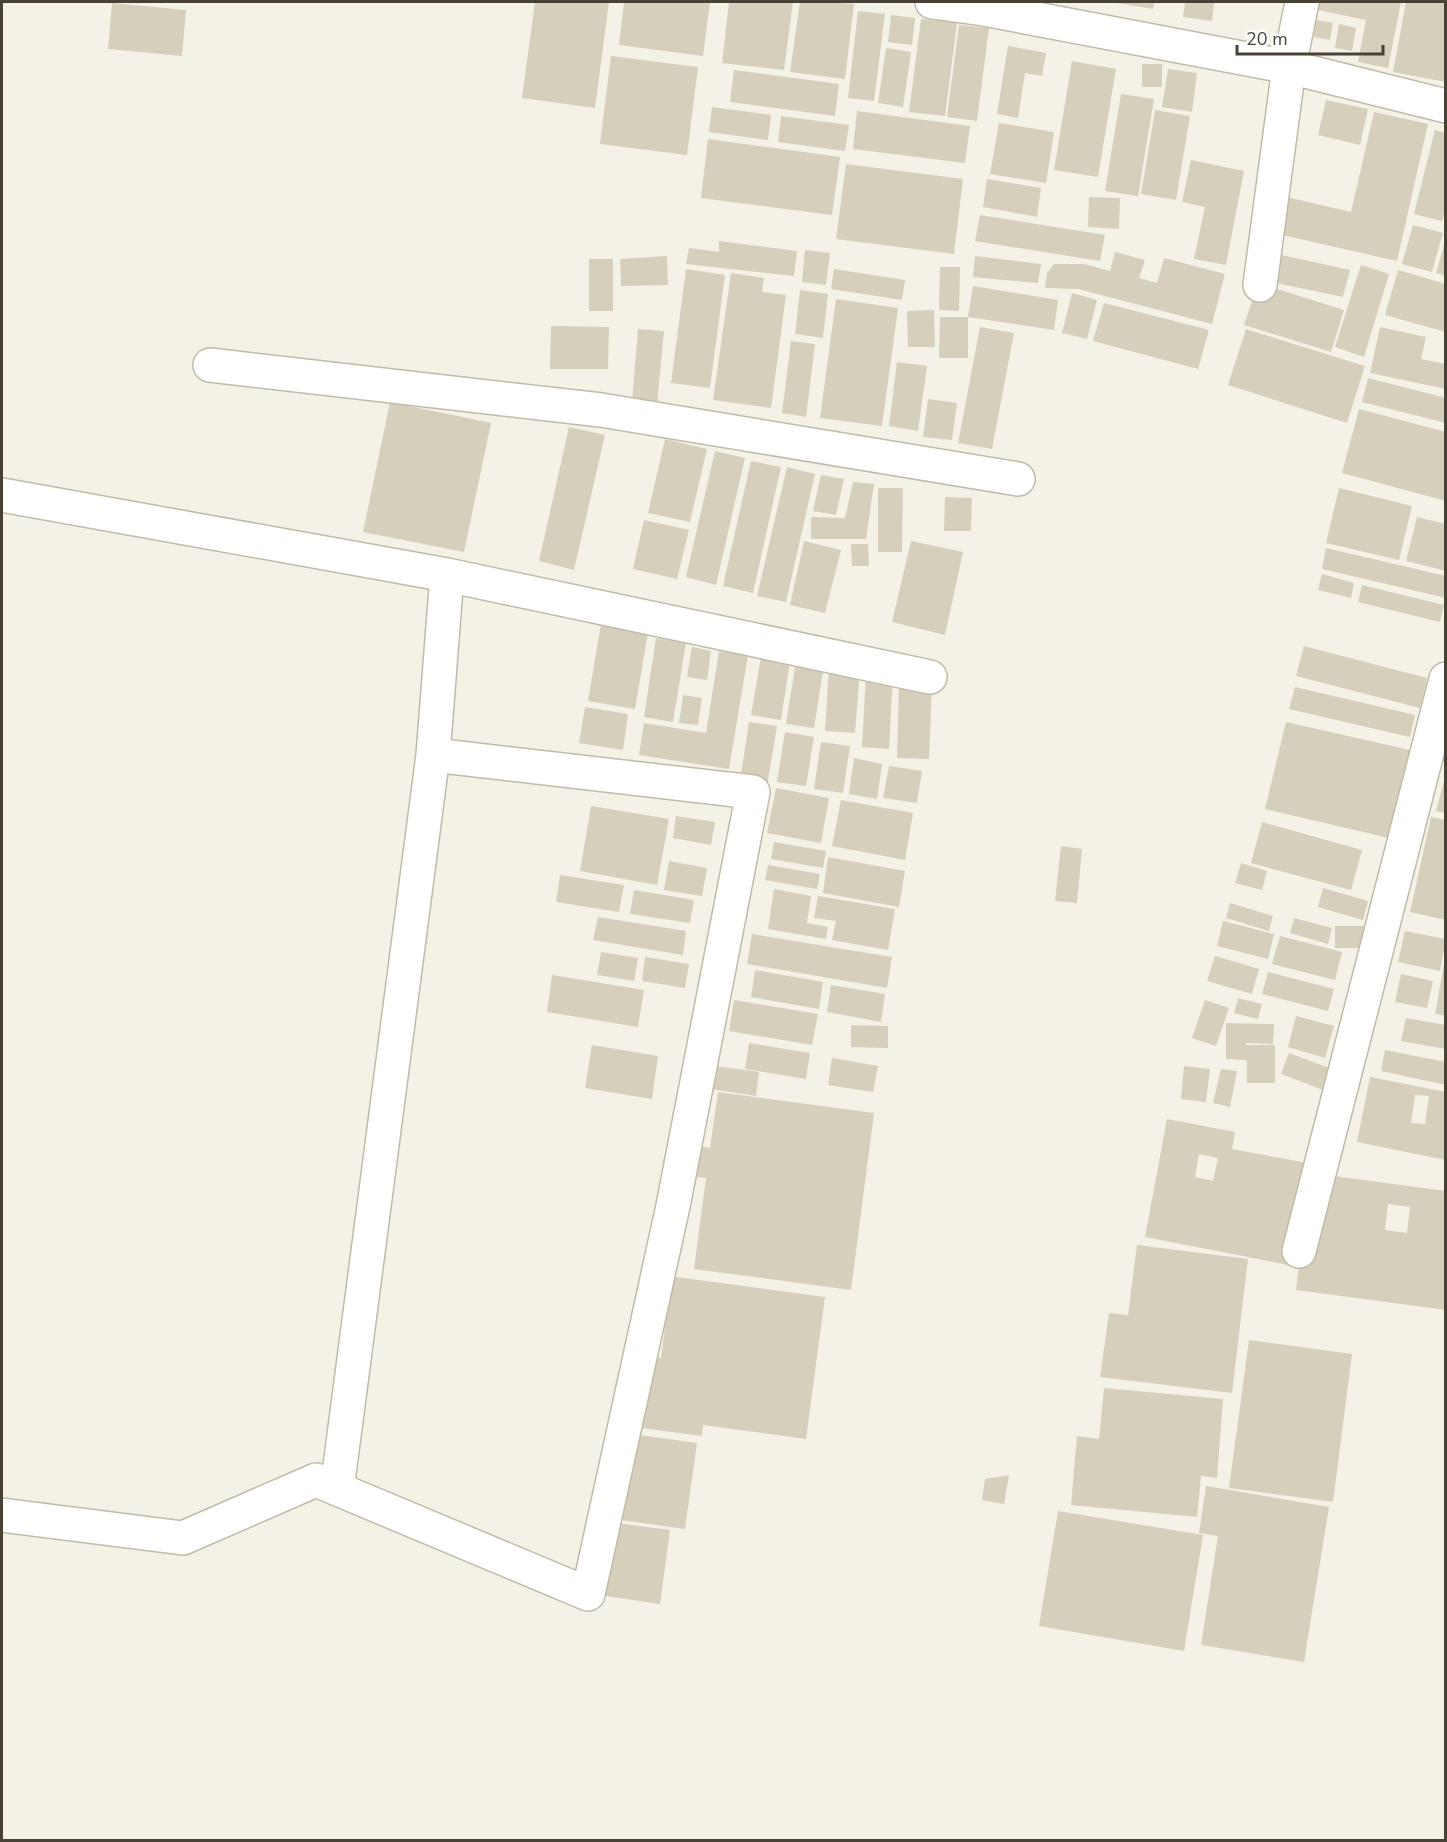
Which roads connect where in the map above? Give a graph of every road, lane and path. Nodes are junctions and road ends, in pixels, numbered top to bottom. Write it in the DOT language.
graph roads {
  1 [pos="932,2"];
  2 [pos="1302,2"];
  3 [pos="985,5"];
  4 [pos="1289,66"];
  5 [pos="1446,106"];
  6 [pos="1260,285"];
  7 [pos="210,365"];
  8 [pos="1018,479"];
  9 [pos="2,495"];
  10 [pos="447,575"];
  11 [pos="930,677"];
  12 [pos="1446,679"];
  13 [pos="433,755"];
  14 [pos="1299,1251"];
  15 [pos="337,1489"];
  16 [pos="2,1515"];
  1 -- 3 [label="street"];
  2 -- 4 [label="street"];
  3 -- 4 [label="street"];
  4 -- 5 [label="street"];
  4 -- 6 [label="street"];
  7 -- 8 [label="street"];
  9 -- 10 [label="street"];
  10 -- 11 [label="street"];
  10 -- 13 [label="street"];
  12 -- 14 [label="street"];
  13 -- 15 [label="street"];
  13 -- 15 [label="street"];
  15 -- 16 [label="street"];
}
